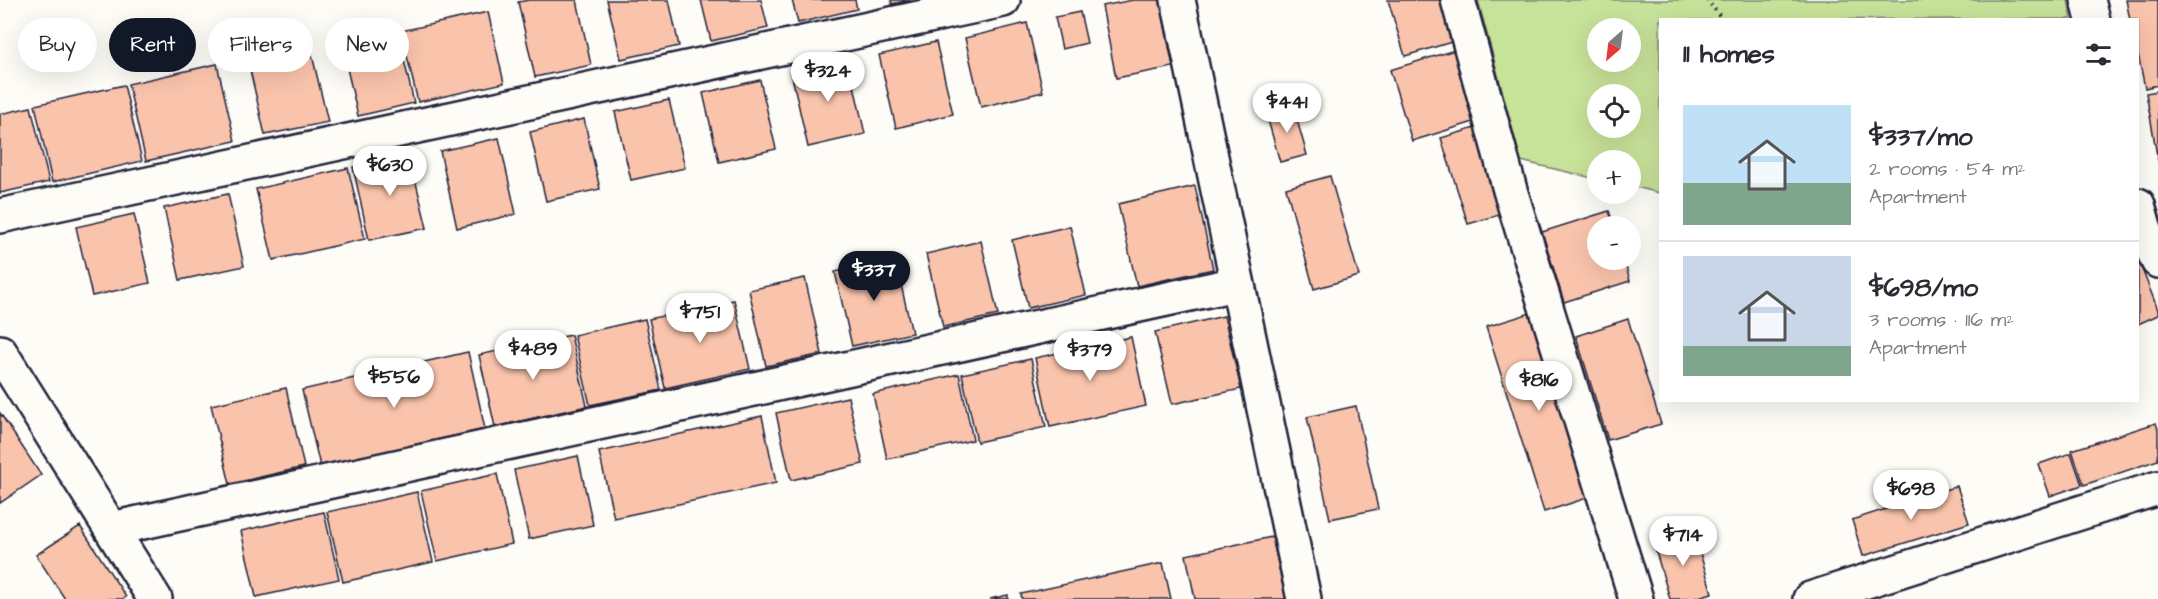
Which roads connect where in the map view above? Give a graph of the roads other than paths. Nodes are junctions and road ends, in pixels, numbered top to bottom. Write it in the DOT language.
graph roads {
  1 [pos="1003,0"];
  2 [pos="1178,0"];
  3 [pos="1458,0"];
  4 [pos="2088,0"];
  5 [pos="2092,18"];
  6 [pos="0,216"];
  7 [pos="1236,284"];
  8 [pos="0,355"];
  9 [pos="2158,488"];
  10 [pos="111,529"];
  11 [pos="155,599"];
  12 [pos="1304,599"];
  13 [pos="1636,599"];
  14 [pos="1810,599"];
  1 -- 6 [label="street"];
  2 -- 7 [label="street"];
  3 -- 13 [label="street"];
  4 -- 5 [label="street"];
  7 -- 10 [label="street"];
  7 -- 12 [label="street"];
  8 -- 10 [label="street"];
  9 -- 14 [label="street"];
  10 -- 11 [label="street"];
}
